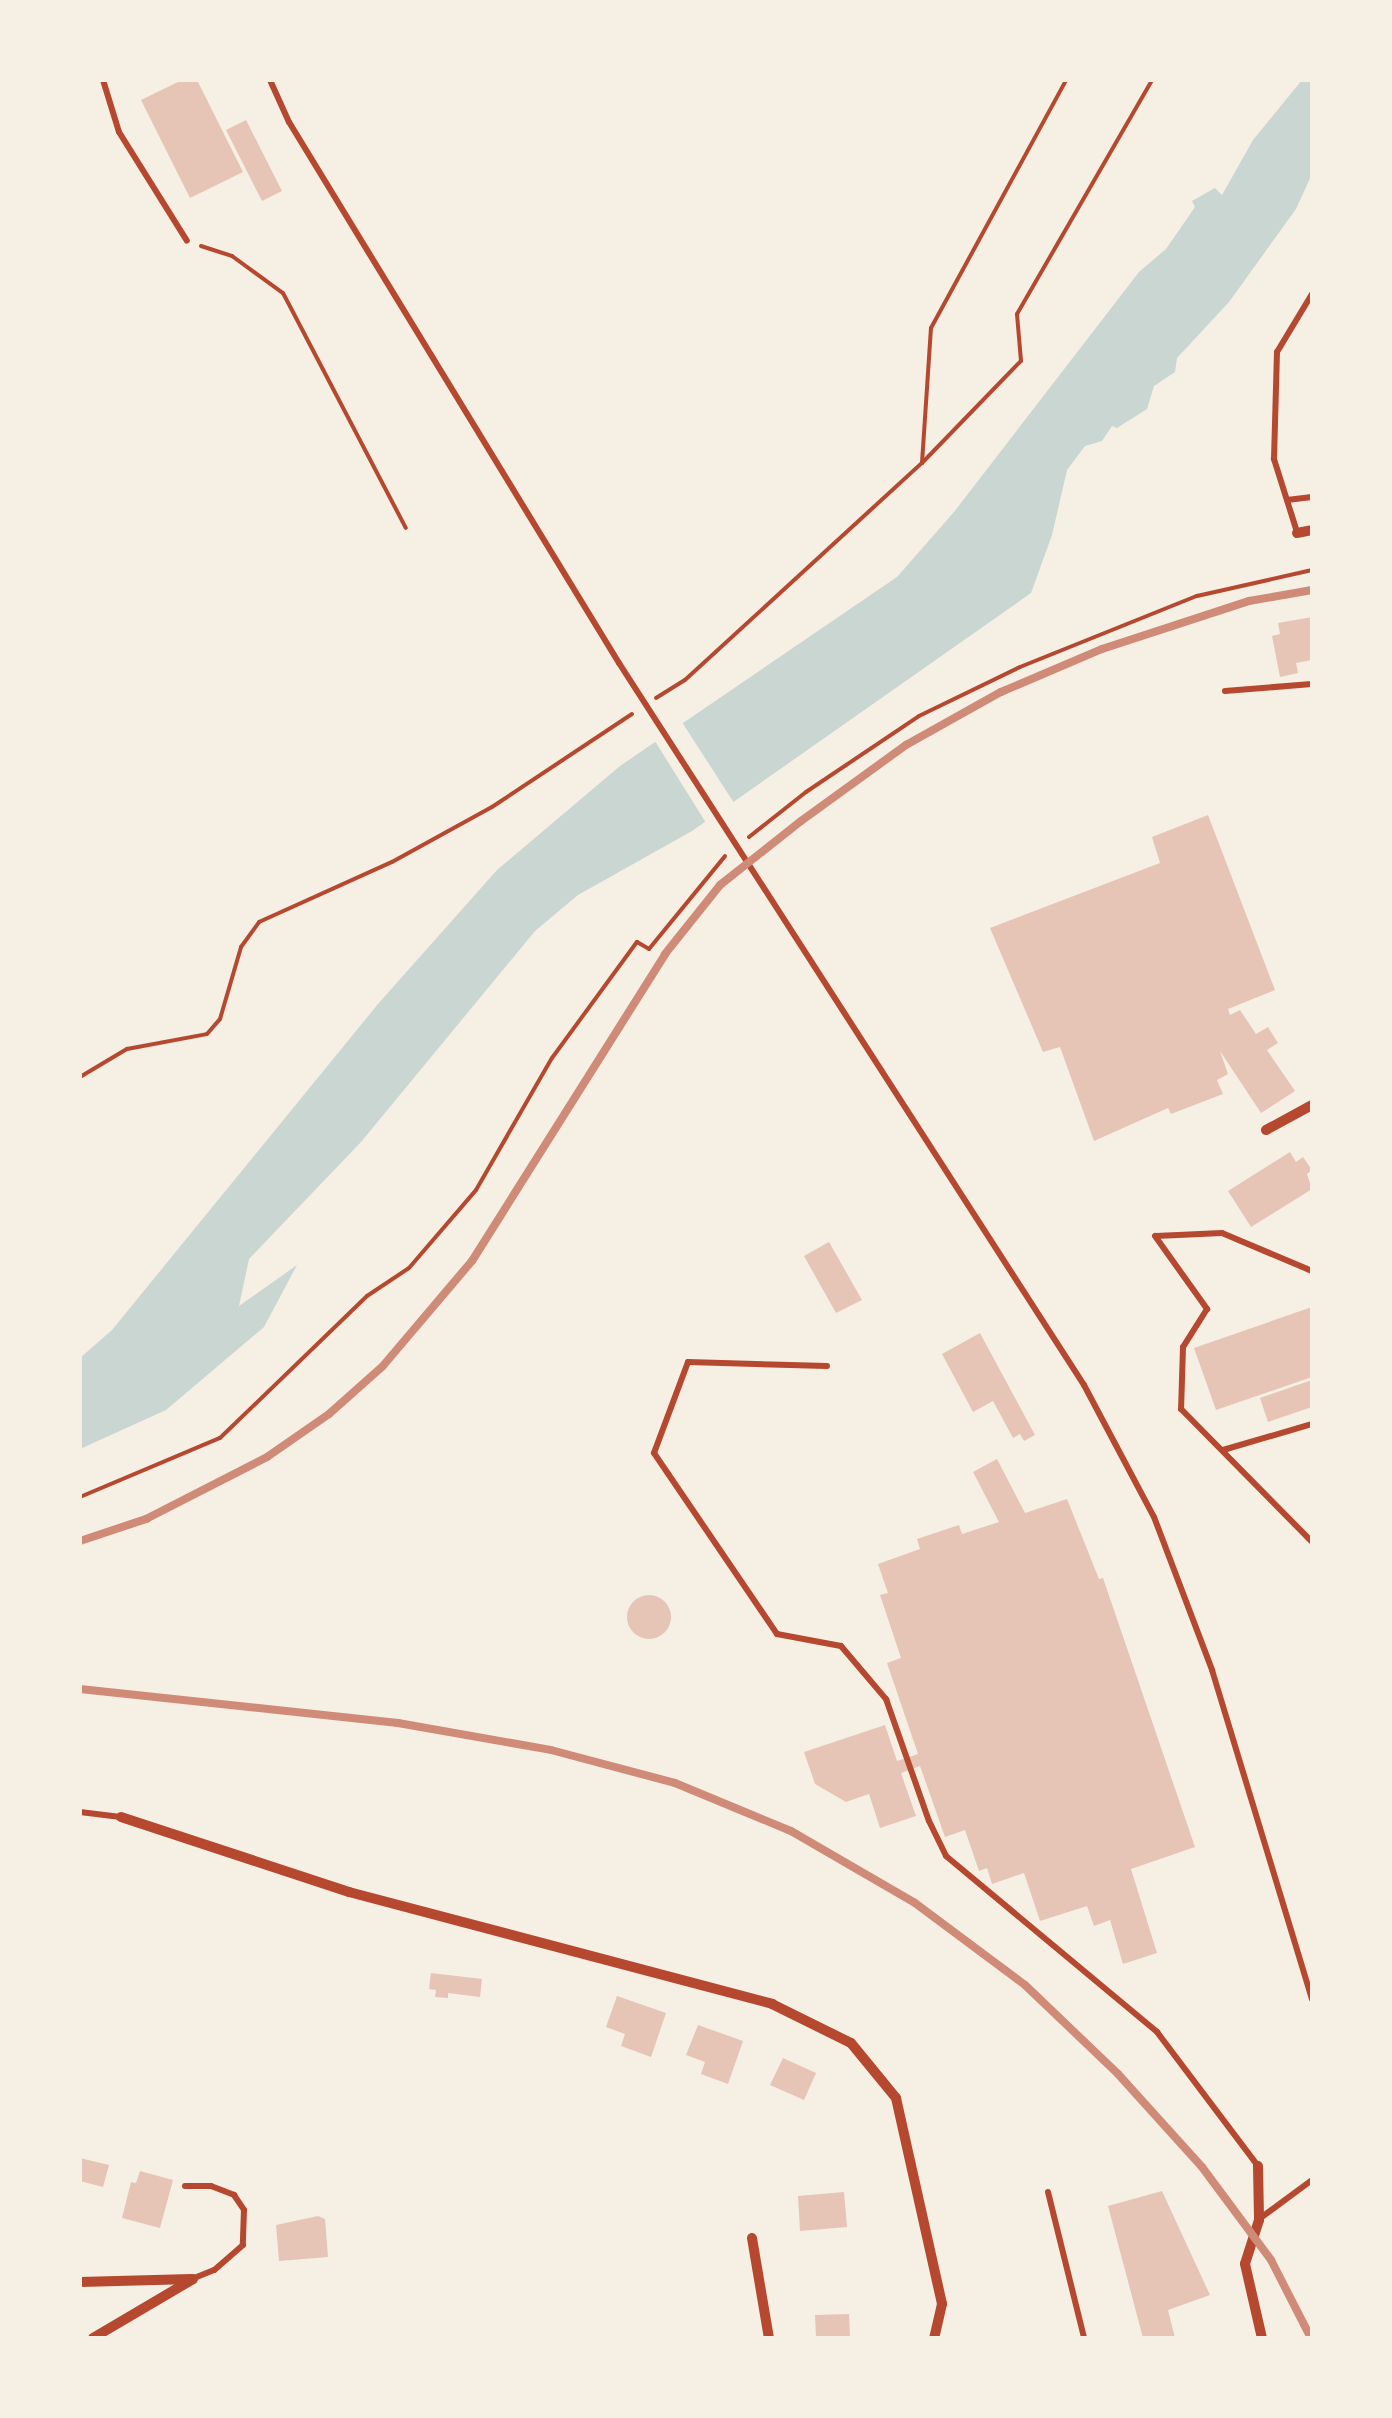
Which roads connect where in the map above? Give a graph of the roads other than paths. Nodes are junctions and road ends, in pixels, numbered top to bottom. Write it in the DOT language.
graph roads {
  1 [pos="103,80"];
  2 [pos="270,80"];
  3 [pos="187,241"];
  4 [pos="1312,294"];
  5 [pos="1312,496"];
  6 [pos="1287,500"];
  7 [pos="1312,530"];
  8 [pos="1297,533"];
  9 [pos="1312,684"];
  10 [pos="1225,691"];
  11 [pos="1312,1105"];
  12 [pos="1266,1130"];
  13 [pos="1312,1271"];
  14 [pos="827,1366"];
  15 [pos="1312,1424"];
  16 [pos="1222,1450"];
  17 [pos="1312,1542"];
  18 [pos="80,1812"];
  19 [pos="121,1818"];
  20 [pos="1312,2000"];
  21 [pos="1258,2166"];
  22 [pos="1312,2180"];
  23 [pos="185,2186"];
  24 [pos="1048,2192"];
  25 [pos="1258,2220"];
  26 [pos="752,2238"];
  27 [pos="193,2279"];
  28 [pos="80,2282"];
  29 [pos="93,2338"];
  30 [pos="769,2338"];
  31 [pos="934,2338"];
  32 [pos="1084,2338"];
  33 [pos="1262,2338"];
  1 -- 3 [label="lane"];
  2 -- 20 [label="lane"];
  4 -- 6 [label="lane"];
  5 -- 6 [label="lane"];
  6 -- 8 [label="lane"];
  7 -- 8 [label="street"];
  9 -- 10 [label="lane"];
  11 -- 12 [label="street"];
  13 -- 16 [label="lane"];
  14 -- 21 [label="lane"];
  15 -- 16 [label="lane"];
  16 -- 17 [label="lane"];
  18 -- 19 [label="lane"];
  19 -- 31 [label="street"];
  21 -- 25 [label="street"];
  22 -- 25 [label="lane"];
  23 -- 27 [label="lane"];
  24 -- 32 [label="lane"];
  25 -- 33 [label="street"];
  26 -- 30 [label="street"];
  27 -- 28 [label="street"];
  27 -- 29 [label="street"];
}
